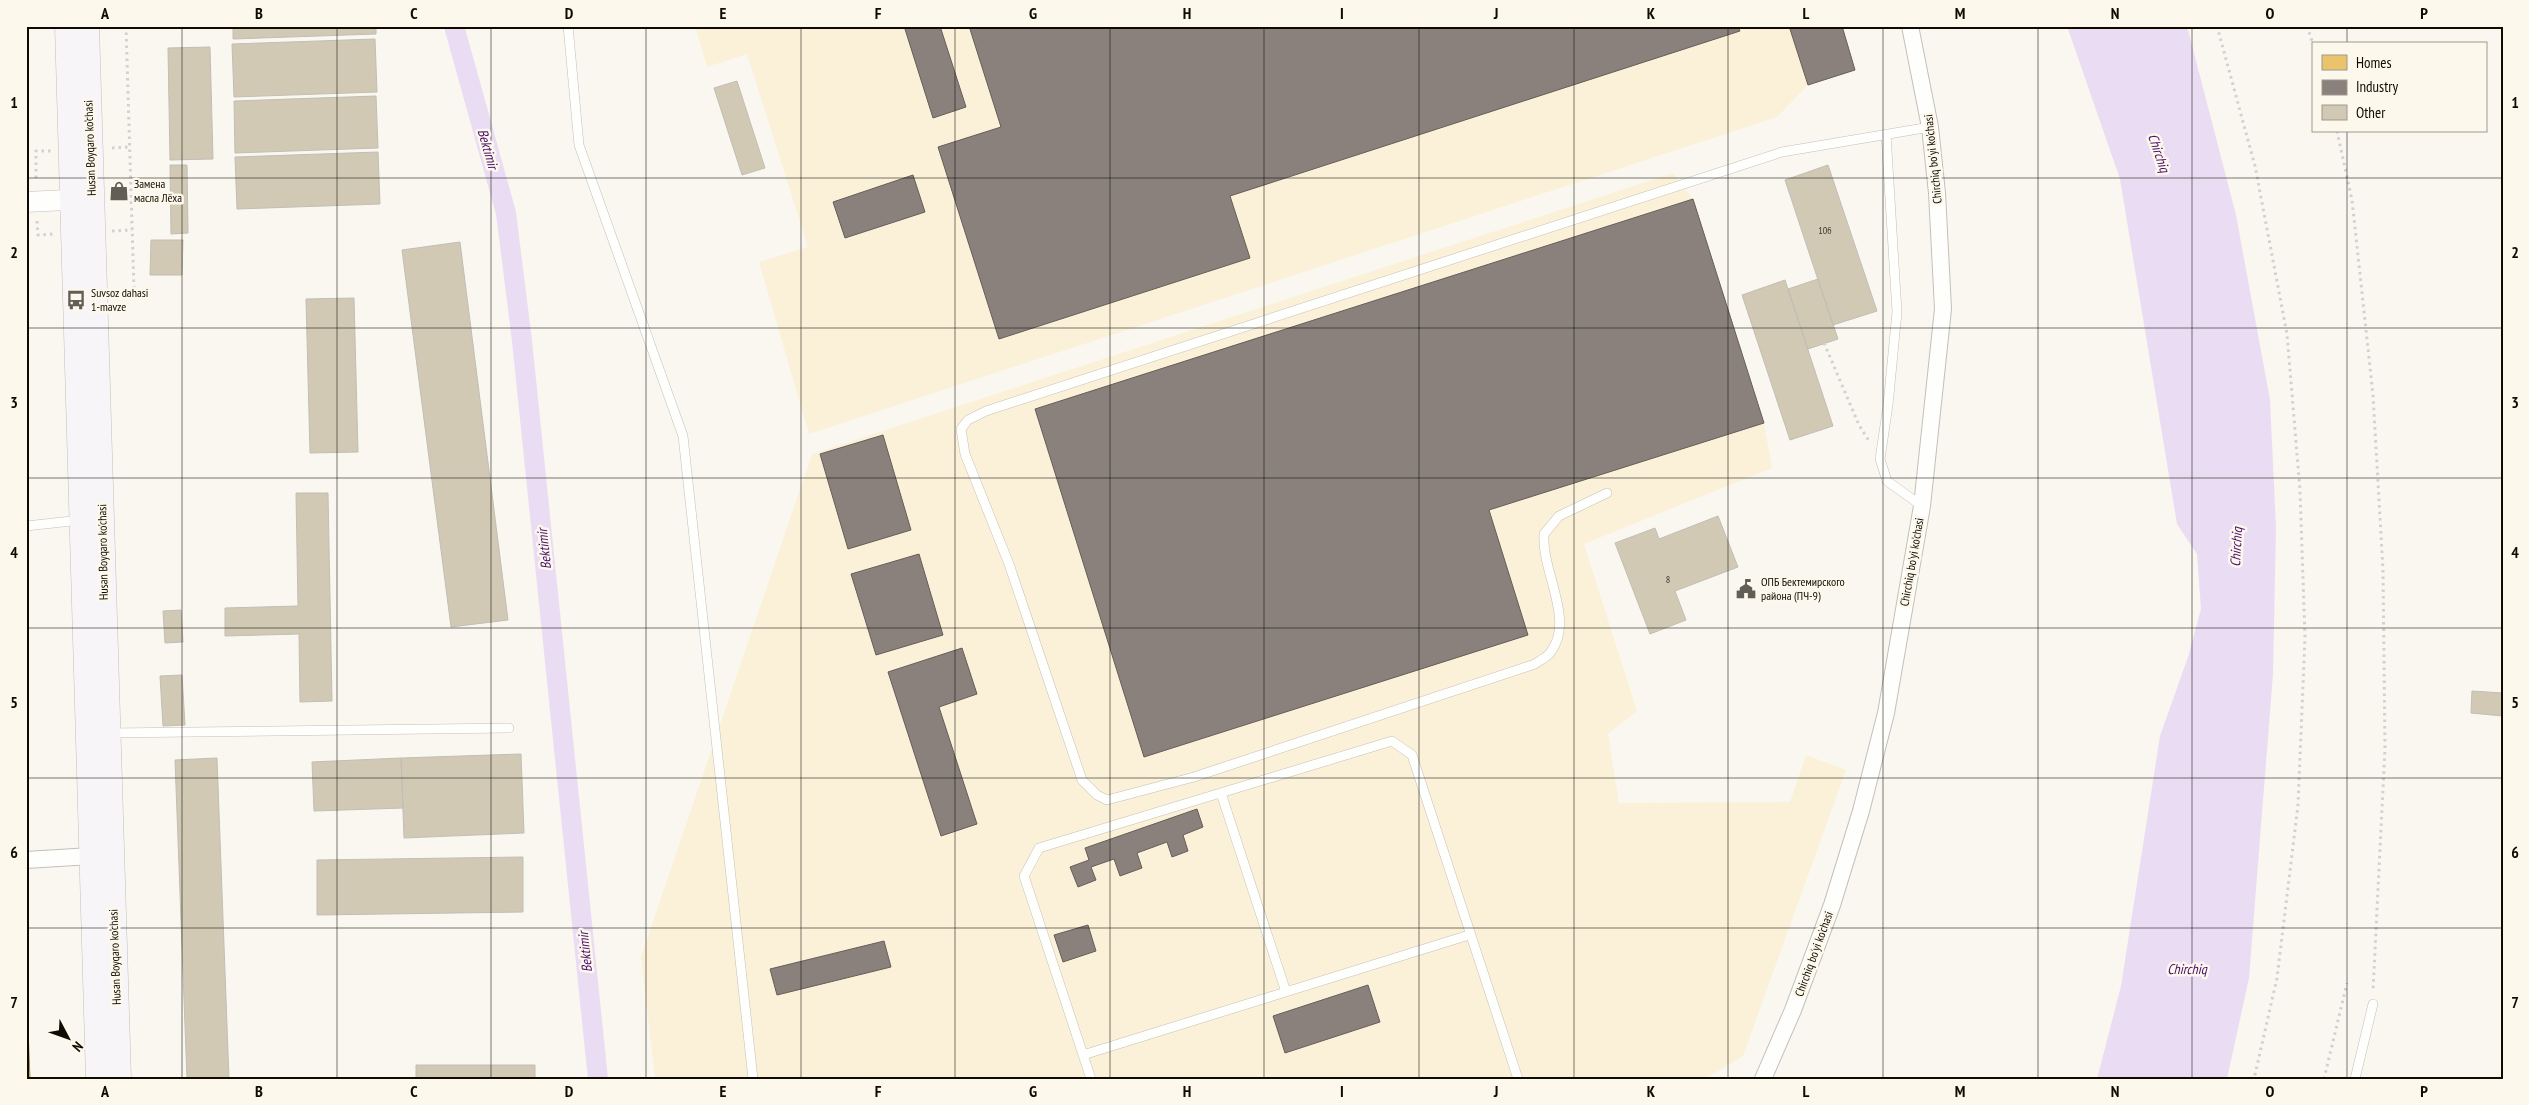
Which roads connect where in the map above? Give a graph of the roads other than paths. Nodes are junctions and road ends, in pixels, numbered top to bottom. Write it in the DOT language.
graph roads {
  1 [pos="67,26"];
  2 [pos="87,26"];
  3 [pos="568,26"];
  4 [pos="1910,26"];
  5 [pos="1930,127"];
  6 [pos="1886,134"];
  7 [pos="82,199"];
  8 [pos="26,202"];
  9 [pos="1607,492"];
  10 [pos="1922,506"];
  11 [pos="92,520"];
  12 [pos="26,526"];
  13 [pos="509,728"];
  14 [pos="107,733"];
  15 [pos="1221,793"];
  16 [pos="91,856"];
  17 [pos="26,860"];
  18 [pos="1469,935"];
  19 [pos="1286,992"];
  20 [pos="2373,1004"];
  21 [pos="1083,1055"];
  22 [pos="98,1079"];
  23 [pos="119,1079"];
  24 [pos="753,1079"];
  25 [pos="1091,1079"];
  26 [pos="1518,1079"];
  27 [pos="1763,1079"];
  28 [pos="2355,1079"];
  1 -- 7 [label="main road, Husan Boyqaro ko'chasi"];
  2 -- 7 [label="main road, Husan Boyqaro ko'chasi"];
  3 -- 24 [label="lane"];
  4 -- 5 [label="street, Chirchiq bo'yi ko'chasi"];
  5 -- 6 [label="lane"];
  5 -- 10 [label="street, Chirchiq bo'yi ko'chasi"];
  6 -- 9 [label="lane"];
  6 -- 10 [label="lane"];
  7 -- 8 [label="street"];
  7 -- 11 [label="main road, Husan Boyqaro ko'chasi"];
  10 -- 27 [label="street, Chirchiq bo'yi ko'chasi"];
  11 -- 12 [label="lane"];
  11 -- 14 [label="main road, Husan Boyqaro ko'chasi"];
  11 -- 16 [label="main road, Husan Boyqaro ko'chasi"];
  13 -- 14 [label="lane"];
  14 -- 23 [label="main road, Husan Boyqaro ko'chasi"];
  15 -- 18 [label="lane"];
  15 -- 19 [label="lane"];
  15 -- 21 [label="lane"];
  16 -- 17 [label="street"];
  16 -- 22 [label="main road, Husan Boyqaro ko'chasi"];
  18 -- 19 [label="lane"];
  18 -- 26 [label="lane"];
  19 -- 21 [label="lane"];
  20 -- 28 [label="lane"];
  21 -- 25 [label="lane"];
}
